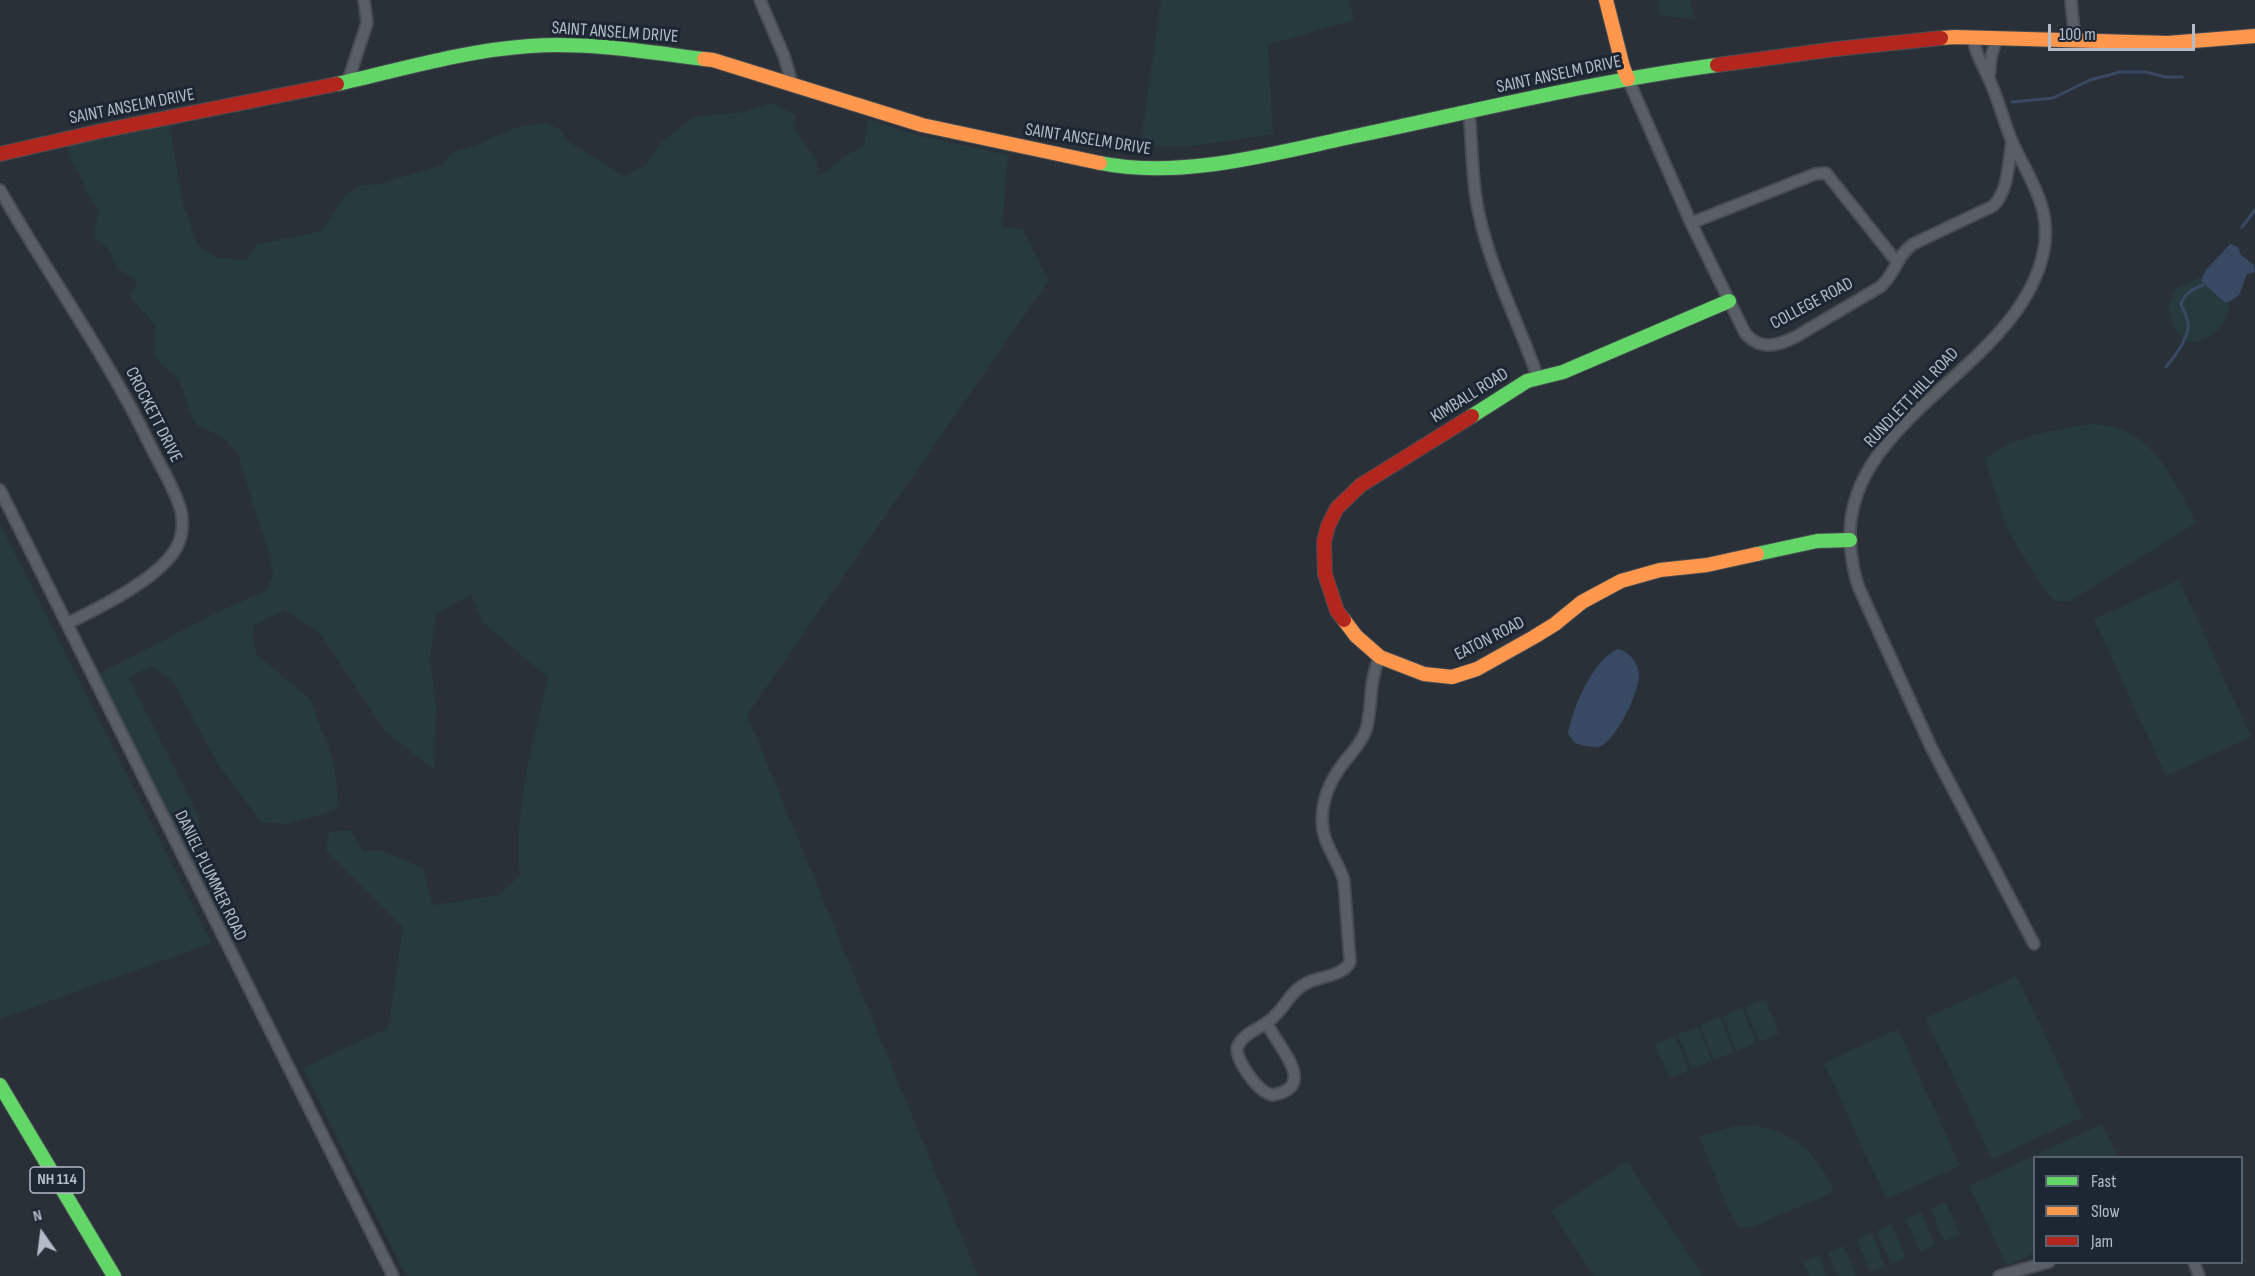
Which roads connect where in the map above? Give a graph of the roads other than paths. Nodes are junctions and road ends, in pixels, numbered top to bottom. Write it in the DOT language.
graph roads {
  1 [pos="364,0"];
  2 [pos="760,0"];
  3 [pos="1606,0"];
  4 [pos="2071,0"];
  5 [pos="2255,36"];
  6 [pos="1973,37"];
  7 [pos="1997,38"];
  8 [pos="2075,42"];
  9 [pos="1989,78"];
  10 [pos="1628,79"];
  11 [pos="348,81"];
  12 [pos="792,83"];
  13 [pos="1469,114"];
  14 [pos="2012,141"];
  15 [pos="0,154"];
  16 [pos="0,190"];
  17 [pos="1691,224"];
  18 [pos="1897,262"];
  19 [pos="1729,301"];
  20 [pos="1538,378"];
  21 [pos="0,490"];
  22 [pos="1850,540"];
  23 [pos="68,623"];
  24 [pos="1380,657"];
  25 [pos="2034,944"];
  26 [pos="1267,1023"];
  27 [pos="0,1085"];
  28 [pos="2045,1264"];
  29 [pos="114,1276"];
  30 [pos="393,1276"];
  31 [pos="1999,1276"];
  1 -- 11 [label="street"];
  2 -- 12 [label="street"];
  3 -- 10 [label="street, COLLEGE ROAD"];
  4 -- 8 [label="street"];
  5 -- 8 [label="street, SAINT ANSELM DRIVE"];
  6 -- 7 [label="street, SAINT ANSELM DRIVE"];
  6 -- 9 [label="street, RUNDLETT HILL ROAD"];
  6 -- 10 [label="street, SAINT ANSELM DRIVE"];
  7 -- 8 [label="street, SAINT ANSELM DRIVE"];
  7 -- 9 [label="street, RUNDLETT HILL ROAD"];
  9 -- 14 [label="street, RUNDLETT HILL ROAD"];
  10 -- 13 [label="street, SAINT ANSELM DRIVE"];
  10 -- 17 [label="street, COLLEGE ROAD"];
  11 -- 12 [label="street, SAINT ANSELM DRIVE"];
  11 -- 15 [label="street, SAINT ANSELM DRIVE"];
  12 -- 13 [label="street, SAINT ANSELM DRIVE"];
  13 -- 20 [label="street, KIMBALL ROAD"];
  14 -- 18 [label="street, COLLEGE ROAD"];
  14 -- 22 [label="street, RUNDLETT HILL ROAD"];
  16 -- 23 [label="street, CROCKETT DRIVE"];
  17 -- 18 [label="street"];
  17 -- 19 [label="street, COLLEGE ROAD"];
  18 -- 19 [label="street, COLLEGE ROAD"];
  19 -- 20 [label="street"];
  20 -- 24 [label="street, KIMBALL ROAD"];
  21 -- 23 [label="street, DANIEL PLUMMER ROAD"];
  22 -- 24 [label="street, EATON ROAD"];
  22 -- 25 [label="street, RUNDLETT HILL ROAD"];
  23 -- 30 [label="street, DANIEL PLUMMER ROAD"];
  24 -- 26 [label="street"];
  26 -- 26 [label="street"];
  27 -- 29 [label="street, NH 114"];
  28 -- 31 [label="street"];
}
